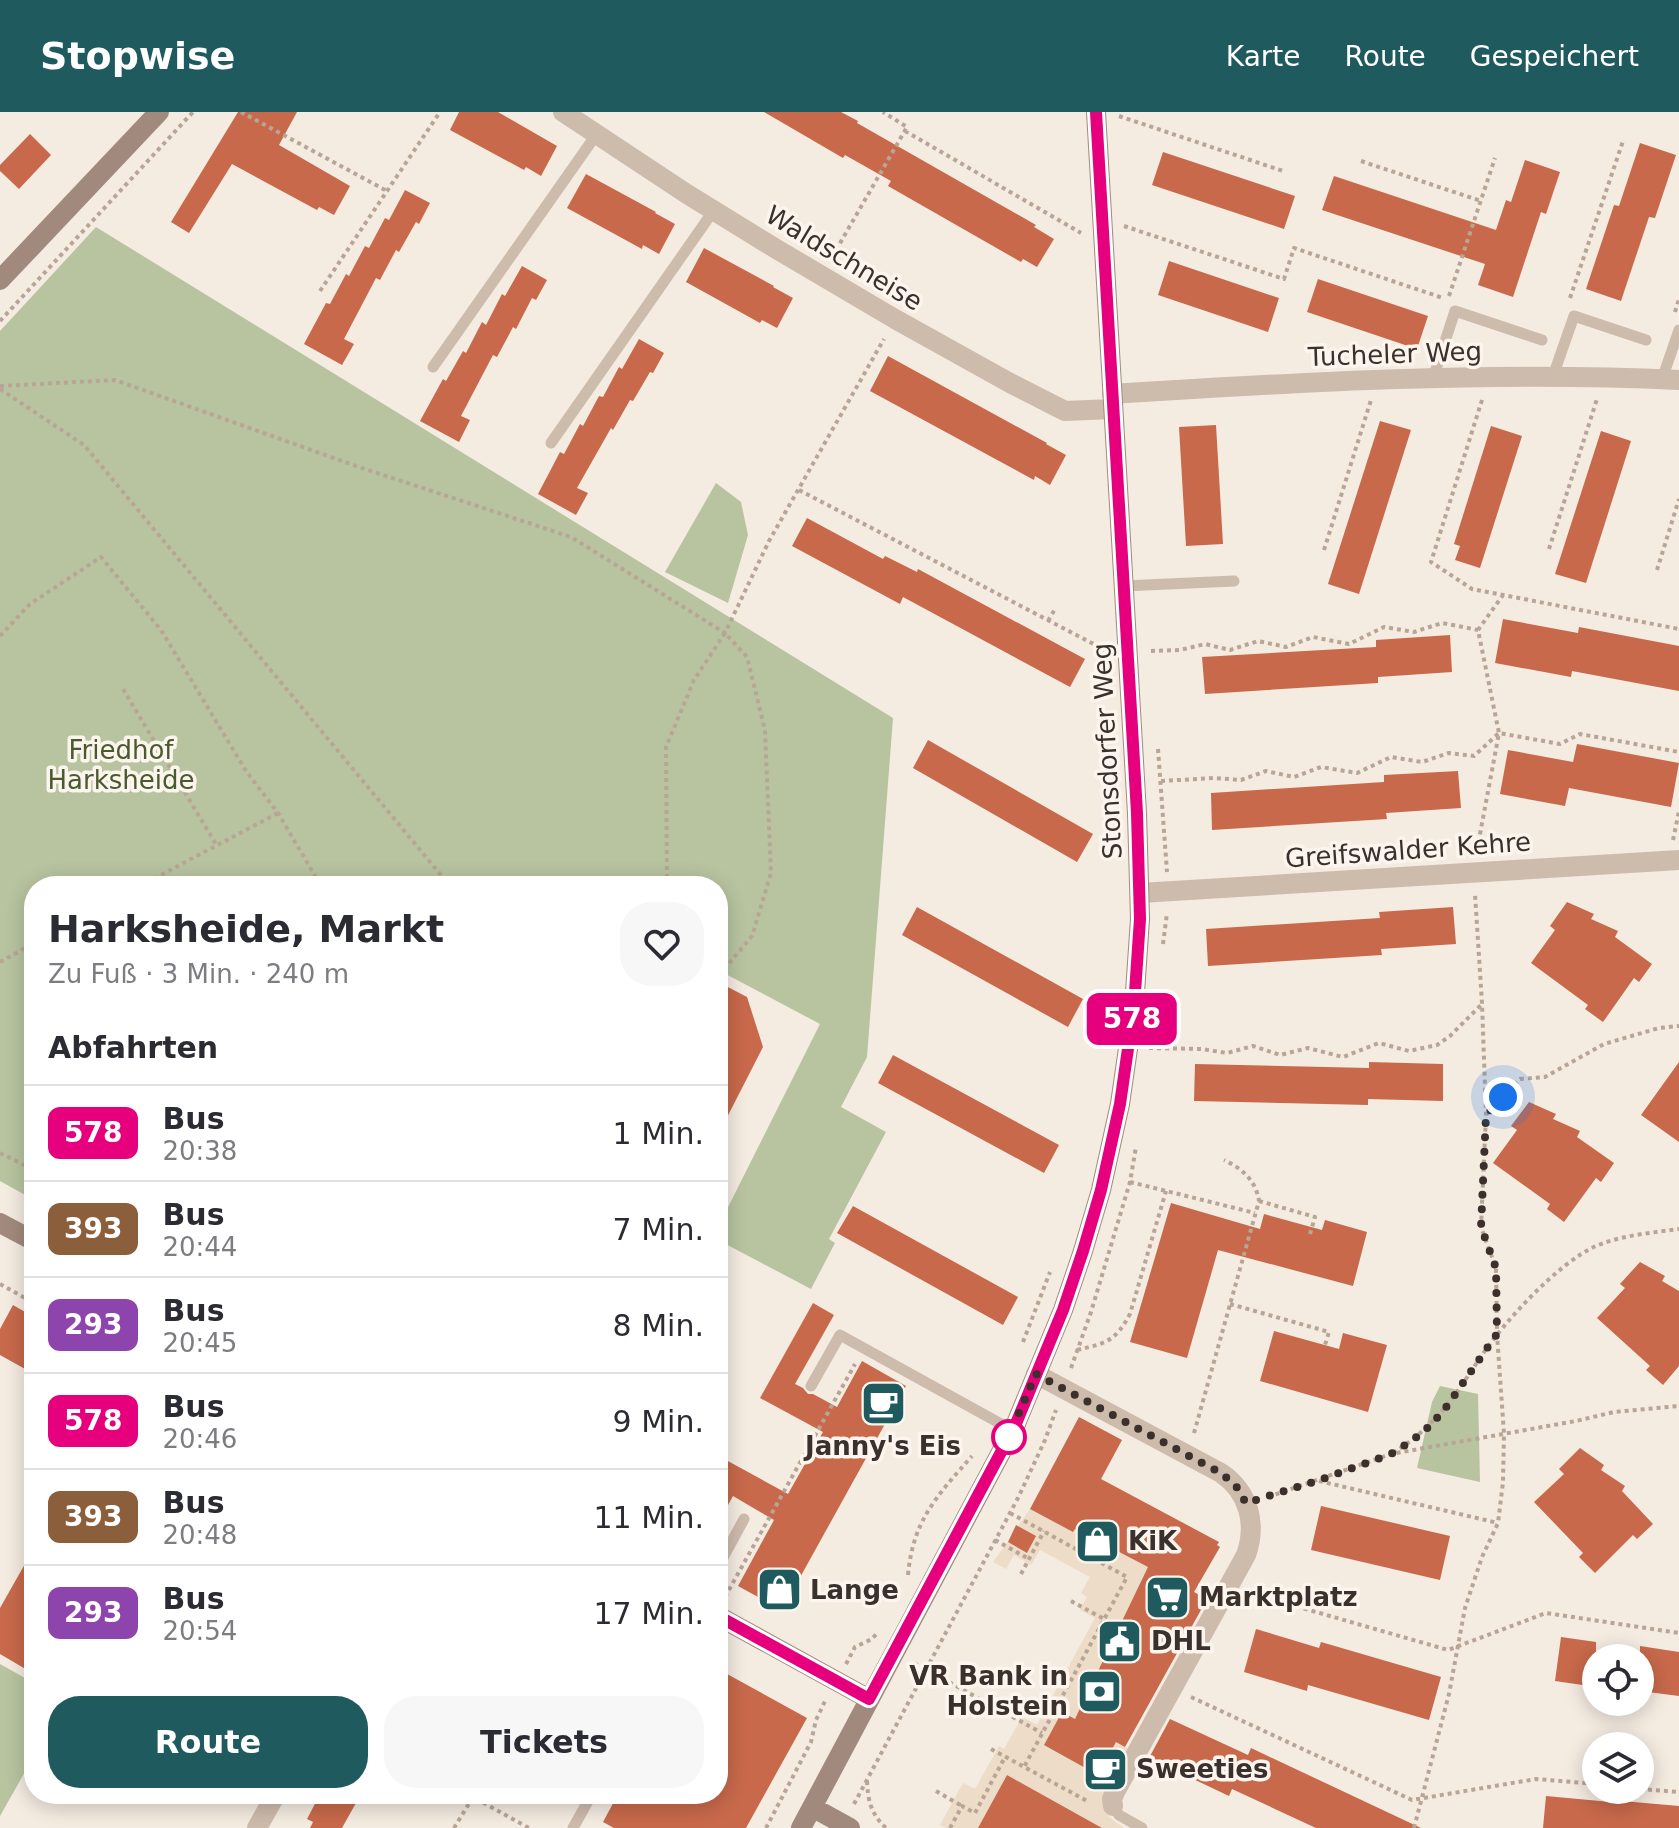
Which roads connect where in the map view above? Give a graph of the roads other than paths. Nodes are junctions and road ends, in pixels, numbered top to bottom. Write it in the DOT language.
graph roads {
  1 [pos="159,112"];
  2 [pos="563,112"];
  3 [pos="1096,112"];
  4 [pos="596,135"];
  5 [pos="714,210"];
  6 [pos="0,280"];
  7 [pos="1679,330"];
  8 [pos="1542,340"];
  9 [pos="1646,340"];
  10 [pos="433,367"];
  11 [pos="1553,376"];
  12 [pos="1433,378"];
  13 [pos="1671,379"];
  14 [pos="1112,402"];
  15 [pos="551,443"];
  16 [pos="1234,581"];
  17 [pos="1124,586"];
  18 [pos="1679,860"];
  19 [pos="1140,893"];
  20 [pos="0,1223"];
  21 [pos="24,1236"];
  22 [pos="1036,1374"];
  23 [pos="811,1386"];
  24 [pos="1012,1430"];
  25 [pos="744,1519"];
  26 [pos="728,1549"];
  27 [pos="728,1621"];
  28 [pos="869,1699"];
  29 [pos="270,1804"];
  30 [pos="586,1804"];
  31 [pos="1113,1806"];
  32 [pos="812,1807"];
  33 [pos="257,1828"];
  34 [pos="573,1828"];
  35 [pos="801,1828"];
  36 [pos="850,1828"];
  37 [pos="1142,1828"];
  1 -- 6 [label="main road"];
  2 -- 4 [label="street, Waldschneise"];
  3 -- 14 [label="main road, Stonsdorfer Weg"];
  4 -- 5 [label="street, Waldschneise"];
  4 -- 10 [label="lane"];
  5 -- 14 [label="street, Waldschneise"];
  5 -- 15 [label="lane"];
  7 -- 13 [label="lane"];
  8 -- 12 [label="lane"];
  9 -- 11 [label="lane"];
  11 -- 12 [label="street, Tucheler Weg"];
  11 -- 13 [label="street, Tucheler Weg"];
  12 -- 14 [label="street, Tucheler Weg"];
  14 -- 17 [label="main road, Stonsdorfer Weg"];
  16 -- 17 [label="lane"];
  17 -- 19 [label="main road, Stonsdorfer Weg"];
  18 -- 19 [label="street, Greifswalder Kehre"];
  19 -- 22 [label="main road, Stonsdorfer Weg"];
  20 -- 21 [label="main road"];
  22 -- 24 [label="main road"];
  22 -- 31 [label="street"];
  23 -- 24 [label="lane"];
  24 -- 28 [label="main road"];
  25 -- 26 [label="lane"];
  27 -- 28 [label="main road"];
  28 -- 32 [label="main road"];
  29 -- 33 [label="street"];
  30 -- 34 [label="lane"];
  31 -- 37 [label="lane"];
  32 -- 35 [label="main road"];
  32 -- 36 [label="main road"];
}
